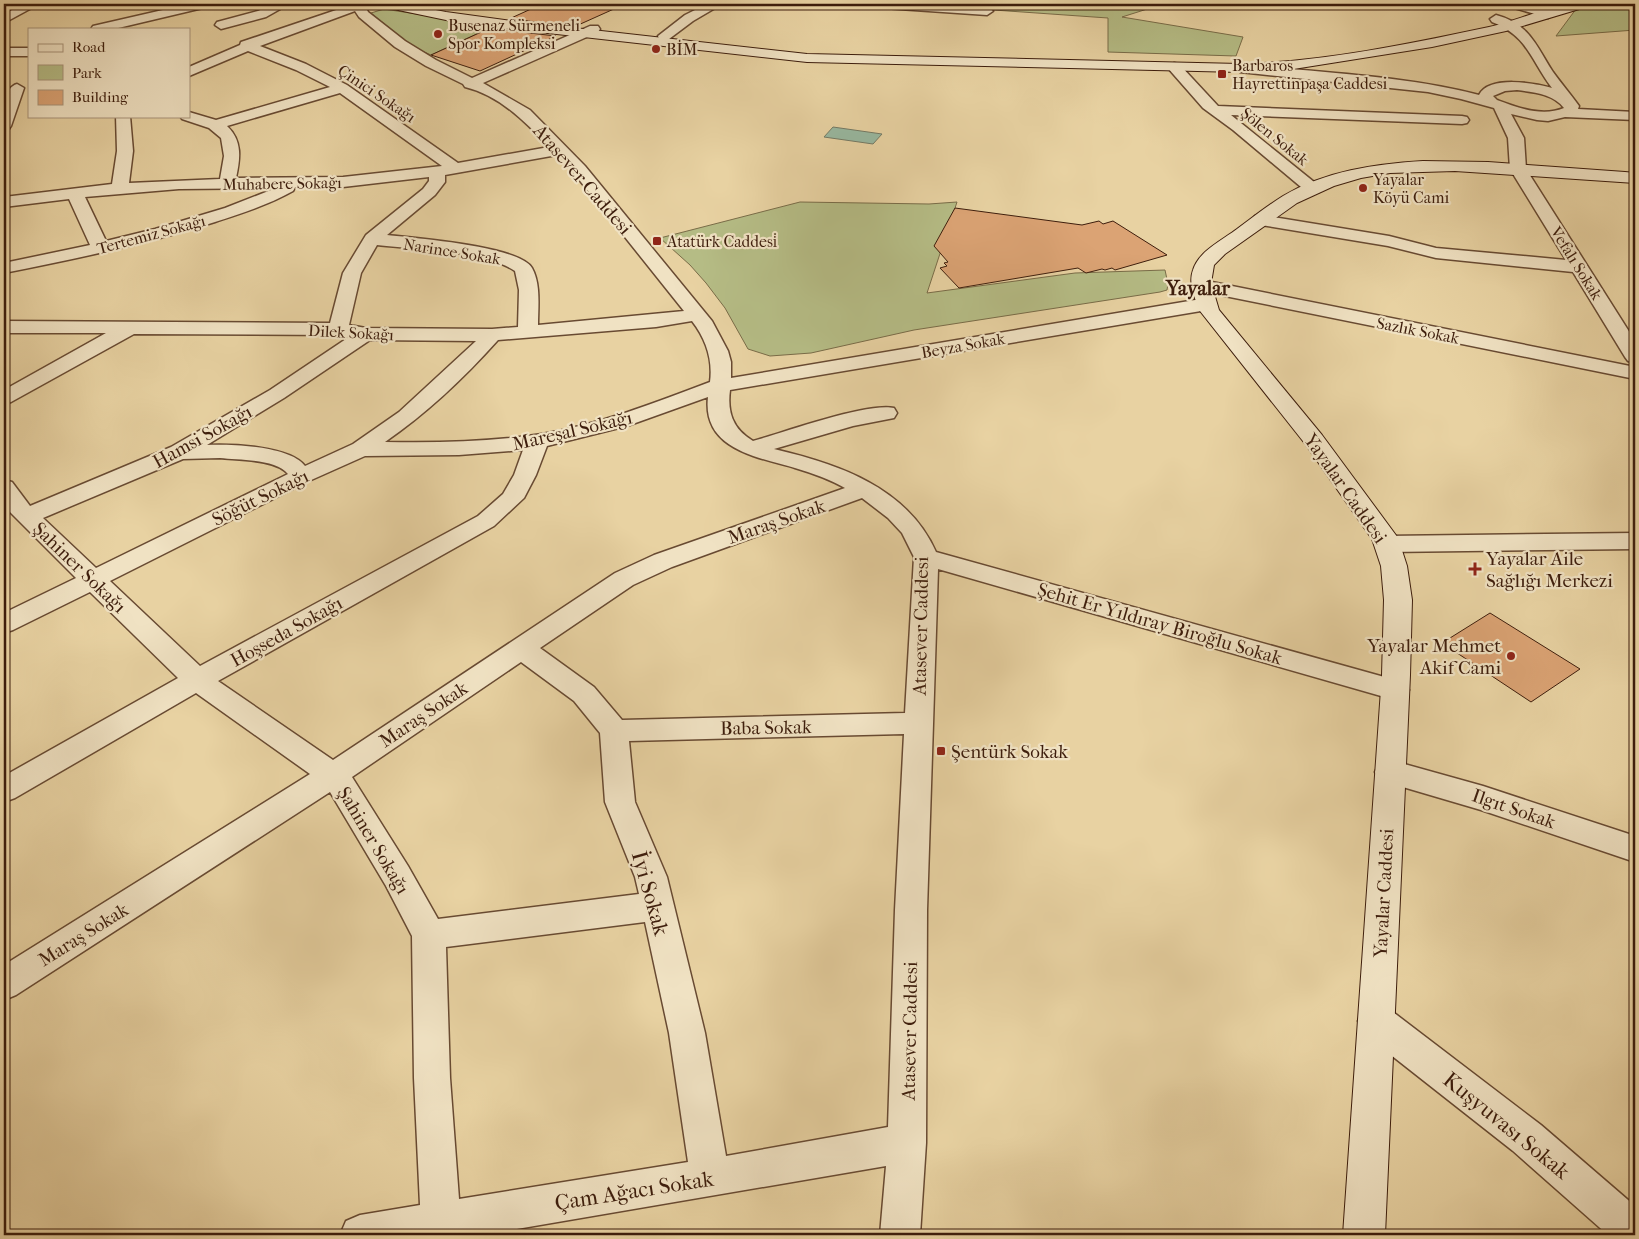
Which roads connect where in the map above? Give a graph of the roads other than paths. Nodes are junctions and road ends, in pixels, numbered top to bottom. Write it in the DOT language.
graph roads {
  1 [pos="33,4"];
  2 [pos="203,4"];
  3 [pos="283,4"];
  4 [pos="388,4"];
  5 [pos="418,4"];
  6 [pos="716,4"];
  7 [pos="884,4"];
  8 [pos="1582,4"];
  9 [pos="362,5"];
  10 [pos="1521,6"];
  11 [pos="1545,9"];
  12 [pos="988,11"];
  13 [pos="4,19"];
  14 [pos="1496,19"];
  15 [pos="221,25"];
  16 [pos="1513,25"];
  17 [pos="101,28"];
  18 [pos="590,31"];
  19 [pos="664,36"];
  20 [pos="246,45"];
  21 [pos="4,52"];
  22 [pos="28,52"];
  23 [pos="198,54"];
  24 [pos="220,57"];
  25 [pos="1300,64"];
  26 [pos="1542,66"];
  27 [pos="1174,67"];
  28 [pos="1240,68"];
  29 [pos="190,72"];
  30 [pos="470,84"];
  31 [pos="1503,87"];
  32 [pos="17,88"];
  33 [pos="342,88"];
  34 [pos="1306,98"];
  35 [pos="1496,105"];
  36 [pos="1565,108"];
  37 [pos="28,109"];
  38 [pos="9,110"];
  39 [pos="1214,110"];
  40 [pos="1309,114"];
  41 [pos="1635,116"];
  42 [pos="190,117"];
  43 [pos="123,118"];
  44 [pos="1462,120"];
  45 [pos="216,125"];
  46 [pos="4,126"];
  47 [pos="1516,138"];
  48 [pos="560,150"];
  49 [pos="454,168"];
  50 [pos="1518,169"];
  51 [pos="437,171"];
  52 [pos="1635,178"];
  53 [pos="227,184"];
  54 [pos="294,184"];
  55 [pos="120,188"];
  56 [pos="1312,189"];
  57 [pos="75,192"];
  58 [pos="4,202"];
  59 [pos="1261,220"];
  60 [pos="372,240"];
  61 [pos="100,248"];
  62 [pos="1579,267"];
  63 [pos="4,268"];
  64 [pos="1204,295"];
  65 [pos="696,315"];
  66 [pos="4,327"];
  67 [pos="131,328"];
  68 [pos="338,329"];
  69 [pos="528,333"];
  70 [pos="366,334"];
  71 [pos="492,335"];
  72 [pos="1635,357"];
  73 [pos="1635,373"];
  74 [pos="718,386"];
  75 [pos="4,398"];
  76 [pos="886,413"];
  77 [pos="536,442"];
  78 [pos="361,449"];
  79 [pos="751,450"];
  80 [pos="180,452"];
  81 [pos="301,476"];
  82 [pos="4,487"];
  83 [pos="864,490"];
  84 [pos="27,516"];
  85 [pos="1635,540"];
  86 [pos="1387,544"];
  87 [pos="926,557"];
  88 [pos="94,580"];
  89 [pos="4,624"];
  90 [pos="522,649"];
  91 [pos="197,680"];
  92 [pos="1395,690"];
  93 [pos="918,723"];
  94 [pos="614,731"];
  95 [pos="1390,772"];
  96 [pos="333,775"];
  97 [pos="4,790"];
  98 [pos="1635,849"];
  99 [pos="656,906"];
  100 [pos="429,935"];
  101 [pos="4,984"];
  102 [pos="1376,1021"];
  103 [pos="907,1142"];
  104 [pos="710,1178"];
  105 [pos="441,1221"];
  106 [pos="1635,1232"];
  107 [pos="360,1235"];
  108 [pos="900,1235"];
  109 [pos="1364,1235"];
  1 -- 13 [label="street"];
  2 -- 17 [label="street"];
  3 -- 15 [label="street"];
  4 -- 18 [label="street"];
  5 -- 18 [label="street"];
  6 -- 19 [label="street"];
  7 -- 12 [label="street"];
  8 -- 11 [label="street"];
  9 -- 20 [label="street"];
  9 -- 30 [label="street, Atasever Caddesi"];
  10 -- 11 [label="street"];
  10 -- 14 [label="street"];
  11 -- 16 [label="street"];
  14 -- 16 [label="street"];
  14 -- 19 [label="street"];
  16 -- 25 [label="street"];
  16 -- 26 [label="street"];
  18 -- 19 [label="street"];
  18 -- 27 [label="street"];
  18 -- 30 [label="street"];
  20 -- 24 [label="street"];
  20 -- 33 [label="street, Çinici Sokağı"];
  21 -- 22 [label="street"];
  23 -- 24 [label="street"];
  24 -- 29 [label="street"];
  25 -- 28 [label="street"];
  25 -- 31 [label="street"];
  26 -- 31 [label="street"];
  26 -- 36 [label="street"];
  27 -- 28 [label="street"];
  27 -- 39 [label="street, Şölen Sokak"];
  28 -- 35 [label="street"];
  30 -- 48 [label="street, Atasever Caddesi"];
  31 -- 35 [label="street"];
  31 -- 36 [label="street"];
  32 -- 38 [label="street"];
  33 -- 45 [label="street"];
  33 -- 49 [label="street, Çinici Sokağı"];
  34 -- 40 [label="street"];
  35 -- 36 [label="street"];
  35 -- 47 [label="street"];
  36 -- 41 [label="street"];
  36 -- 47 [label="street"];
  37 -- 38 [label="street"];
  38 -- 46 [label="street"];
  39 -- 40 [label="street, Şölen Sokak"];
  39 -- 56 [label="street, Şölen Sokak"];
  40 -- 44 [label="street, Şölen Sokak"];
  42 -- 45 [label="street"];
  43 -- 55 [label="street"];
  45 -- 53 [label="street"];
  47 -- 50 [label="street"];
  48 -- 49 [label="street, Muhabere Sokağı"];
  48 -- 65 [label="street, Atasever Caddesi"];
  49 -- 51 [label="street, Muhabere Sokağı"];
  50 -- 52 [label="street"];
  50 -- 56 [label="street"];
  50 -- 62 [label="street, Vefalı Sokak"];
  51 -- 54 [label="street, Muhabere Sokağı"];
  51 -- 60 [label="street"];
  53 -- 54 [label="street, Muhabere Sokağı"];
  53 -- 55 [label="street, Muhabere Sokağı"];
  54 -- 61 [label="street, Tertemiz Sokağı"];
  55 -- 57 [label="street, Muhabere Sokağı"];
  56 -- 59 [label="street"];
  57 -- 58 [label="street, Muhabere Sokağı"];
  57 -- 61 [label="street"];
  59 -- 62 [label="street"];
  59 -- 64 [label="street"];
  60 -- 68 [label="street"];
  60 -- 69 [label="street, Narince Sokak"];
  61 -- 63 [label="street, Tertemiz Sokağı"];
  62 -- 72 [label="street, Vefalı Sokak"];
  64 -- 73 [label="street, Sazlık Sokak"];
  64 -- 74 [label="street, Beyza Sokak"];
  64 -- 86 [label="street, Yayalar Caddesi"];
  65 -- 69 [label="street, Dilek Sokağı"];
  65 -- 74 [label="street, Atasever Caddesi"];
  66 -- 67 [label="street, Dilek Sokağı"];
  67 -- 68 [label="street, Dilek Sokağı"];
  67 -- 75 [label="street"];
  68 -- 70 [label="street, Dilek Sokağı"];
  69 -- 71 [label="street, Dilek Sokağı"];
  70 -- 71 [label="street, Dilek Sokağı"];
  70 -- 80 [label="street, Hamsi Sokağı"];
  71 -- 78 [label="street, Söğüt Sokağı"];
  74 -- 77 [label="street, Mareşal Sokağı"];
  74 -- 79 [label="street, Atasever Caddesi"];
  76 -- 79 [label="street"];
  77 -- 78 [label="street, Mareşal Sokağı"];
  77 -- 91 [label="street, Hoşseda Sokağı"];
  78 -- 81 [label="street, Söğüt Sokağı"];
  79 -- 83 [label="street, Atasever Caddesi"];
  80 -- 81 [label="street"];
  80 -- 84 [label="street, Hamsi Sokağı"];
  81 -- 88 [label="street, Söğüt Sokağı"];
  82 -- 84 [label="street, Şahiner Sokağı"];
  83 -- 87 [label="street, Atasever Caddesi"];
  83 -- 90 [label="street, Maraş Sokak"];
  84 -- 88 [label="street, Şahiner Sokağı"];
  85 -- 86 [label="street"];
  86 -- 92 [label="street, Yayalar Caddesi"];
  87 -- 92 [label="street, Şehit Er Yıldıray Biroğlu Sokak"];
  87 -- 93 [label="street, Atasever Caddesi"];
  88 -- 89 [label="street, Söğüt Sokağı"];
  88 -- 91 [label="street, Şahiner Sokağı"];
  90 -- 94 [label="street"];
  90 -- 96 [label="street, Maraş Sokak"];
  91 -- 96 [label="street, Şahiner Sokağı"];
  91 -- 97 [label="street, Hoşseda Sokağı"];
  92 -- 95 [label="street, Yayalar Caddesi"];
  93 -- 94 [label="street, Baba Sokak"];
  93 -- 103 [label="street, Atasever Caddesi"];
  94 -- 99 [label="street, İyi Sokak"];
  95 -- 98 [label="street, Ilgıt Sokak"];
  95 -- 102 [label="street, Yayalar Caddesi"];
  96 -- 100 [label="street, Şahiner Sokağı"];
  96 -- 101 [label="street, Maraş Sokak"];
  99 -- 100 [label="street"];
  99 -- 104 [label="street, İyi Sokak"];
  100 -- 105 [label="street, Şahiner Sokağı"];
  102 -- 106 [label="street, Kuşyuvası Sokak"];
  102 -- 109 [label="street, Yayalar Caddesi"];
  103 -- 104 [label="street, Çam Ağacı Sokak"];
  103 -- 108 [label="street, Atasever Caddesi"];
  104 -- 105 [label="street, Çam Ağacı Sokak"];
  105 -- 107 [label="street, Çam Ağacı Sokak"];
}
